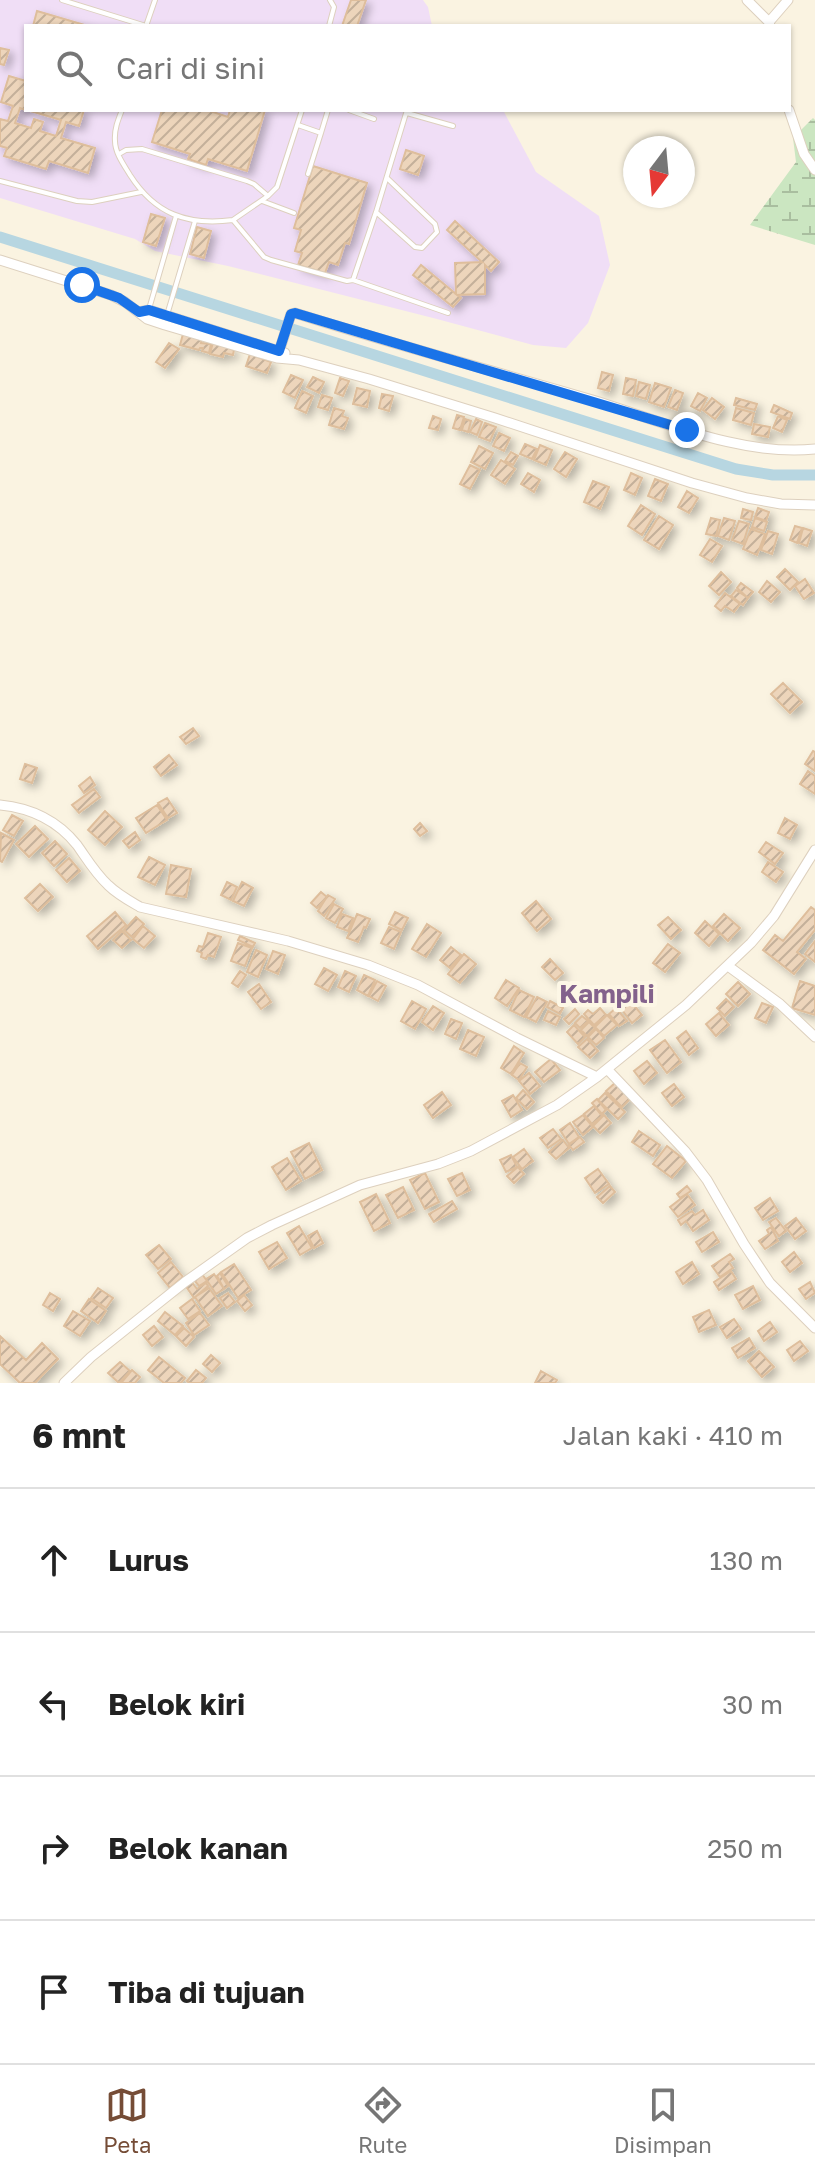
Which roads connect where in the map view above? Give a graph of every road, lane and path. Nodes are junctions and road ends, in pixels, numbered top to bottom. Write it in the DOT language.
graph roads {
  1 [pos="62,0"];
  2 [pos="155,0"];
  3 [pos="330,0"];
  4 [pos="747,0"];
  5 [pos="788,0"];
  6 [pos="140,24"];
  7 [pos="147,24"];
  8 [pos="330,24"];
  9 [pos="770,24"];
  10 [pos="122,112"];
  11 [pos="301,112"];
  12 [pos="327,112"];
  13 [pos="355,112"];
  14 [pos="407,112"];
  15 [pos="410,112"];
  16 [pos="790,112"];
  17 [pos="374,119"];
  18 [pos="298,125"];
  19 [pos="453,126"];
  20 [pos="321,133"];
  21 [pos="119,154"];
  22 [pos="815,170"];
  23 [pos="308,174"];
  24 [pos="387,178"];
  25 [pos="0,181"];
  26 [pos="141,192"];
  27 [pos="268,196"];
  28 [pos="261,201"];
  29 [pos="376,212"];
  30 [pos="294,213"];
  31 [pos="176,216"];
  32 [pos="233,220"];
  33 [pos="195,221"];
  34 [pos="0,260"];
  35 [pos="353,280"];
  36 [pos="146,311"];
  37 [pos="448,313"];
  38 [pos="167,317"];
  39 [pos="279,351"];
  40 [pos="815,449"];
  41 [pos="815,505"];
  42 [pos="0,805"];
  43 [pos="815,850"];
  44 [pos="728,966"];
  45 [pos="815,1037"];
  46 [pos="607,1069"];
  47 [pos="597,1077"];
  48 [pos="815,1328"];
  49 [pos="64,1383"];
  1 -- 6 [label="lane"];
  2 -- 7 [label="lane"];
  3 -- 8 [label="lane"];
  4 -- 9 [label="street"];
  5 -- 9 [label="street"];
  10 -- 21 [label="lane"];
  11 -- 18 [label="lane"];
  12 -- 20 [label="lane"];
  13 -- 17 [label="lane"];
  14 -- 24 [label="lane"];
  15 -- 19 [label="lane"];
  16 -- 22 [label="street"];
  18 -- 20 [label="lane"];
  18 -- 27 [label="lane"];
  20 -- 23 [label="lane"];
  21 -- 26 [label="lane"];
  21 -- 27 [label="lane"];
  24 -- 29 [label="lane"];
  24 -- 29 [label="lane"];
  25 -- 26 [label="lane"];
  26 -- 31 [label="lane"];
  27 -- 28 [label="lane"];
  28 -- 30 [label="lane"];
  28 -- 32 [label="lane"];
  29 -- 35 [label="lane"];
  31 -- 33 [label="lane"];
  31 -- 36 [label="lane"];
  32 -- 33 [label="lane"];
  32 -- 35 [label="lane"];
  33 -- 38 [label="lane"];
  34 -- 36 [label="street"];
  35 -- 37 [label="lane"];
  36 -- 38 [label="street"];
  38 -- 39 [label="street"];
  39 -- 40 [label="street"];
  39 -- 41 [label="street"];
  42 -- 47 [label="street"];
  43 -- 44 [label="street"];
  44 -- 45 [label="street"];
  44 -- 46 [label="street"];
  46 -- 47 [label="street"];
  46 -- 48 [label="street"];
  47 -- 49 [label="street"];
}
